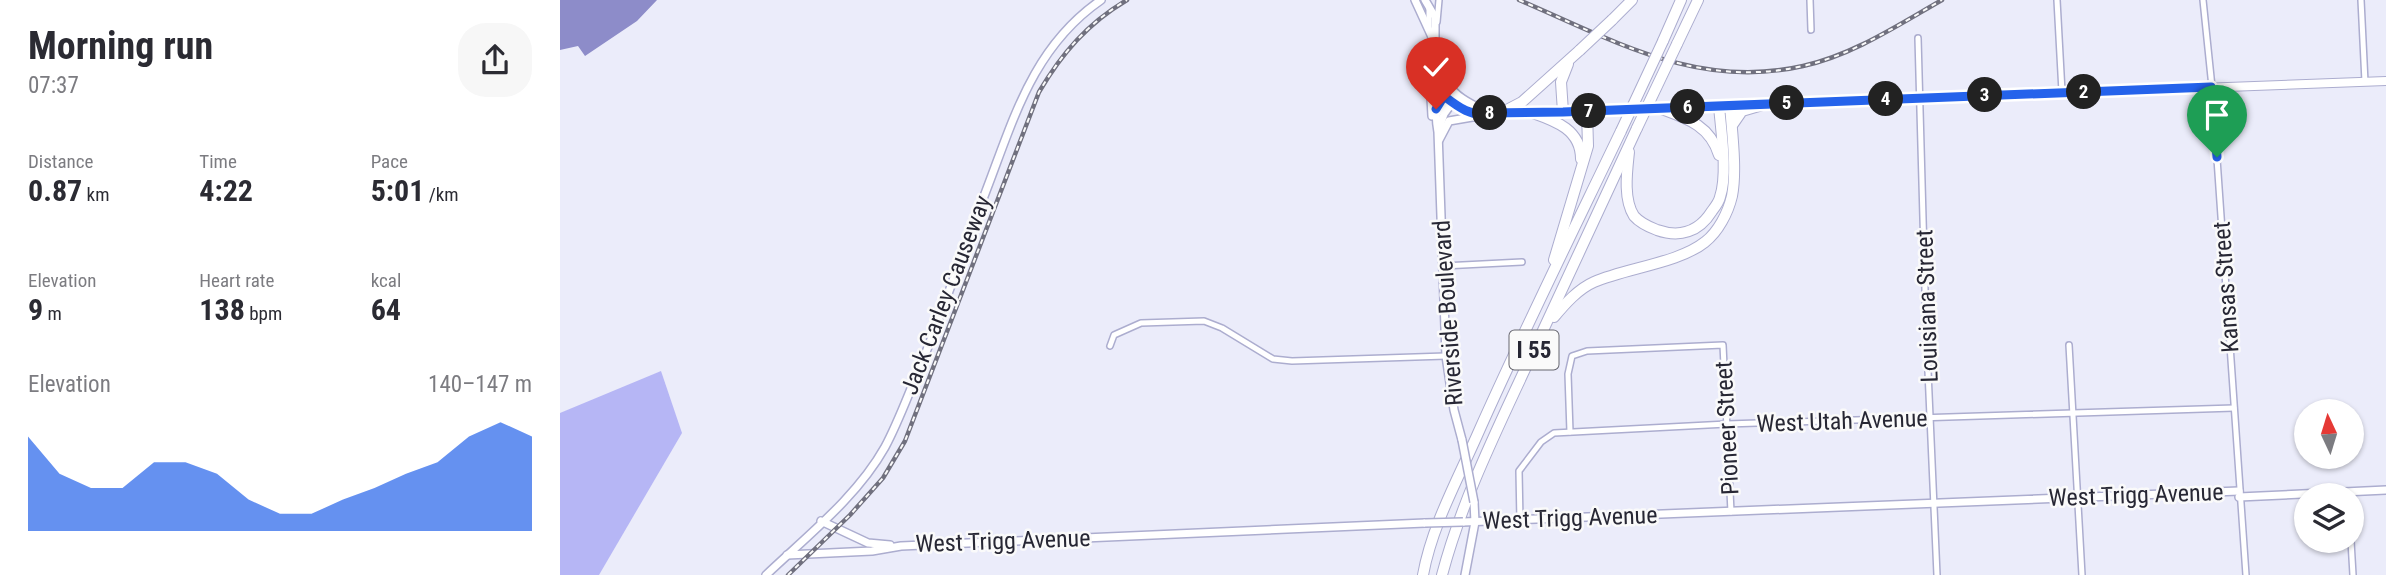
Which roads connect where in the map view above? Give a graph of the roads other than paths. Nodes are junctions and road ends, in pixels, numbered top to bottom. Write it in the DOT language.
graph roads {
  1 [pos="1101,0"];
  2 [pos="1415,0"];
  3 [pos="1438,0"];
  4 [pos="1632,0"];
  5 [pos="1681,0"];
  6 [pos="1698,0"];
  7 [pos="1810,0"];
  8 [pos="2057,0"];
  9 [pos="2203,0"];
  10 [pos="2361,0"];
  11 [pos="1428,2"];
  12 [pos="1429,28"];
  13 [pos="1811,30"];
  14 [pos="1918,38"];
  15 [pos="1434,43"];
  16 [pos="1435,60"];
  17 [pos="1570,61"];
  18 [pos="1433,71"];
  19 [pos="2365,82"];
  20 [pos="2386,82"];
  21 [pos="2211,87"];
  22 [pos="1451,89"];
  23 [pos="2062,92"];
  24 [pos="1444,96"];
  25 [pos="1920,97"];
  26 [pos="1455,99"];
  27 [pos="1766,104"];
  28 [pos="1730,105"];
  29 [pos="1719,106"];
  30 [pos="1659,108"];
  31 [pos="1587,111"];
  32 [pos="1563,112"];
  33 [pos="1533,113"];
  34 [pos="1490,114"];
  35 [pos="1732,128"];
  36 [pos="1438,132"];
  37 [pos="1438,144"];
  38 [pos="1630,144"];
  39 [pos="1723,166"];
  40 [pos="1581,171"];
  41 [pos="1522,262"];
  42 [pos="1443,266"];
  43 [pos="1543,293"];
  44 [pos="1541,335"];
  45 [pos="2069,345"];
  46 [pos="1110,346"];
  47 [pos="1446,356"];
  48 [pos="2234,408"];
  49 [pos="2072,414"];
  50 [pos="1931,418"];
  51 [pos="1727,424"];
  52 [pos="1570,432"];
  53 [pos="2386,490"];
  54 [pos="2364,492"];
  55 [pos="2239,494"];
  56 [pos="2294,494"];
  57 [pos="2078,497"];
  58 [pos="1934,503"];
  59 [pos="1731,512"];
  60 [pos="1520,521"];
  61 [pos="821,522"];
  62 [pos="1475,522"];
  63 [pos="901,546"];
  64 [pos="2352,553"];
  65 [pos="786,555"];
  66 [pos="766,575"];
  67 [pos="1423,575"];
  68 [pos="1442,575"];
  69 [pos="1465,575"];
  70 [pos="1937,575"];
  71 [pos="2082,575"];
  72 [pos="2246,575"];
  73 [pos="2353,575"];
  1 -- 61 [label="street, Jack Carley Causeway"];
  2 -- 12 [label="street"];
  3 -- 15 [label="street"];
  4 -- 17 [label="highway, bridge"];
  5 -- 43 [label="highway, I 55, bridge"];
  6 -- 38 [label="highway, I 55, bridge"];
  7 -- 13 [label="street"];
  8 -- 23 [label="street"];
  9 -- 21 [label="street, Kansas Street"];
  10 -- 19 [label="street"];
  11 -- 12 [label="street"];
  11 -- 15 [label="street"];
  12 -- 15 [label="street"];
  14 -- 25 [label="street, Louisiana Street"];
  15 -- 16 [label="street"];
  16 -- 18 [label="street"];
  16 -- 22 [label="street"];
  17 -- 32 [label="highway"];
  17 -- 34 [label="highway"];
  18 -- 24 [label="street"];
  18 -- 37 [label="street"];
  19 -- 20 [label="main road"];
  19 -- 21 [label="main road"];
  21 -- 23 [label="main road"];
  21 -- 48 [label="street, Kansas Street"];
  22 -- 24 [label="street"];
  22 -- 26 [label="street"];
  23 -- 25 [label="main road"];
  24 -- 26 [label="street"];
  24 -- 36 [label="street, Riverside Boulevard"];
  25 -- 27 [label="main road"];
  25 -- 50 [label="street, Louisiana Street"];
  26 -- 34 [label="street"];
  26 -- 36 [label="street, Riverside Boulevard"];
  27 -- 28 [label="main road"];
  27 -- 35 [label="highway"];
  28 -- 29 [label="main road"];
  28 -- 35 [label="highway"];
  29 -- 30 [label="main road"];
  29 -- 39 [label="highway"];
  30 -- 31 [label="main road"];
  30 -- 39 [label="highway"];
  31 -- 32 [label="main road"];
  31 -- 40 [label="highway"];
  32 -- 33 [label="street"];
  33 -- 34 [label="street"];
  33 -- 40 [label="highway"];
  34 -- 37 [label="street"];
  35 -- 44 [label="highway"];
  36 -- 37 [label="street, Riverside Boulevard"];
  37 -- 42 [label="street, Riverside Boulevard"];
  38 -- 39 [label="highway"];
  38 -- 44 [label="highway, I 55"];
  40 -- 43 [label="highway"];
  41 -- 42 [label="street"];
  42 -- 47 [label="street, Riverside Boulevard"];
  43 -- 67 [label="highway, I 55"];
  44 -- 68 [label="highway, I 55"];
  45 -- 49 [label="street"];
  46 -- 47 [label="street"];
  47 -- 62 [label="street, Riverside Boulevard, bridge"];
  48 -- 49 [label="street, West Utah Avenue"];
  48 -- 55 [label="street, Kansas Street"];
  49 -- 50 [label="street, West Utah Avenue"];
  49 -- 57 [label="street"];
  50 -- 51 [label="street, West Utah Avenue"];
  50 -- 58 [label="street, Louisiana Street"];
  51 -- 52 [label="street, West Utah Avenue"];
  51 -- 52 [label="street, Pioneer Street"];
  51 -- 59 [label="street, Pioneer Street"];
  52 -- 60 [label="street, West Utah Avenue"];
  53 -- 54 [label="street, West Trigg Avenue"];
  55 -- 56 [label="street, West Trigg Avenue"];
  55 -- 57 [label="street, West Trigg Avenue"];
  55 -- 72 [label="street, Kansas Street"];
  57 -- 58 [label="street, West Trigg Avenue"];
  57 -- 71 [label="street"];
  58 -- 59 [label="street, West Trigg Avenue"];
  58 -- 70 [label="street, Louisiana Street"];
  59 -- 60 [label="street, West Trigg Avenue"];
  60 -- 62 [label="street, West Trigg Avenue"];
  61 -- 63 [label="street"];
  61 -- 65 [label="street, Jack Carley Causeway"];
  62 -- 63 [label="street, West Trigg Avenue, bridge"];
  62 -- 69 [label="street, Riverside Boulevard"];
  63 -- 65 [label="street"];
  64 -- 73 [label="street"];
  65 -- 66 [label="street, Jack Carley Causeway"];
}
